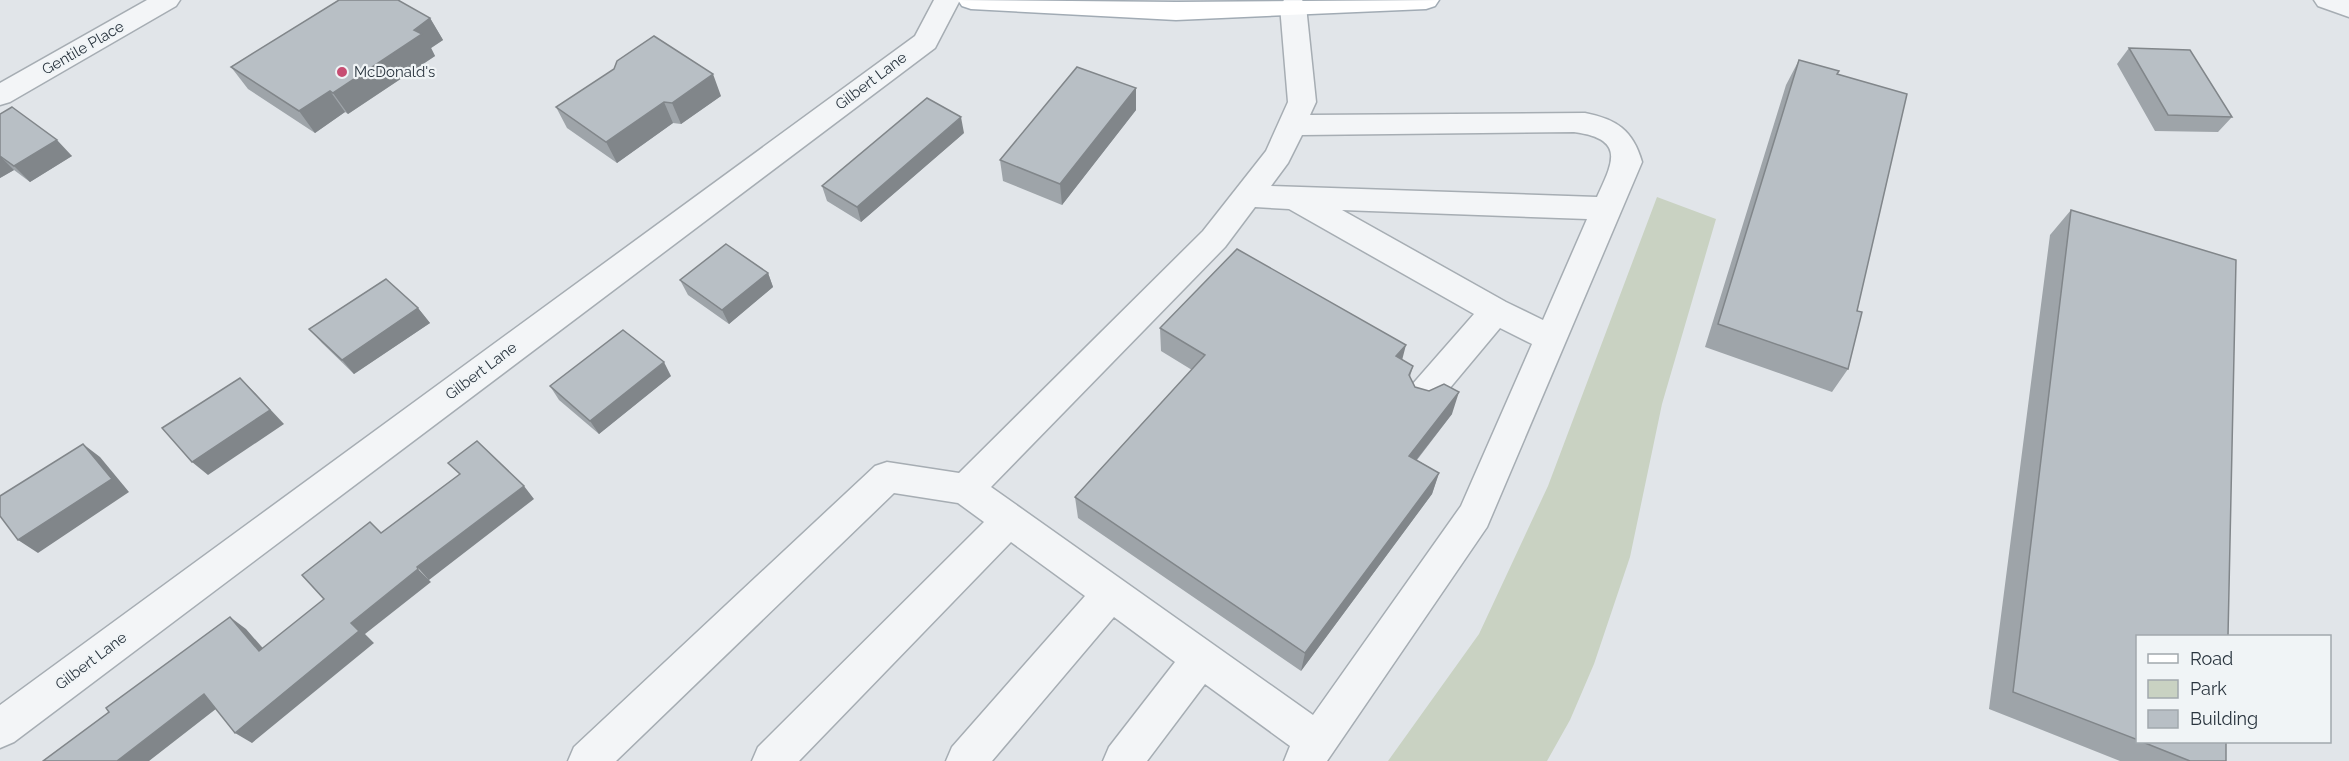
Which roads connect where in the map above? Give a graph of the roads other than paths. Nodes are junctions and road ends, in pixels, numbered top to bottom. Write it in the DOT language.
graph roads {
  1 [pos="167,0"];
  2 [pos="947,0"];
  3 [pos="970,0"];
  4 [pos="1426,0"];
  5 [pos="2327,0"];
  6 [pos="1293,6"];
  7 [pos="2349,8"];
  8 [pos="0,95"];
  9 [pos="1291,125"];
  10 [pos="1246,196"];
  11 [pos="1295,198"];
  12 [pos="1607,209"];
  13 [pos="1495,311"];
  14 [pos="1551,338"];
  15 [pos="1422,398"];
  16 [pos="966,489"];
  17 [pos="1009,520"];
  18 [pos="1111,593"];
  19 [pos="1201,659"];
  20 [pos="0,729"];
  21 [pos="1310,752"];
  22 [pos="588,761"];
  23 [pos="772,761"];
  24 [pos="966,761"];
  25 [pos="1123,761"];
  1 -- 8 [label="street, Gentile Place"];
  2 -- 20 [label="street, Gilbert Lane"];
  3 -- 6 [label="main road"];
  4 -- 6 [label="main road"];
  5 -- 7 [label="street"];
  6 -- 9 [label="street"];
  9 -- 10 [label="street"];
  9 -- 12 [label="street"];
  10 -- 11 [label="street"];
  10 -- 16 [label="street"];
  11 -- 12 [label="street"];
  11 -- 13 [label="street"];
  12 -- 14 [label="street"];
  13 -- 14 [label="street"];
  13 -- 15 [label="street"];
  14 -- 21 [label="street"];
  16 -- 17 [label="street"];
  16 -- 22 [label="street"];
  17 -- 18 [label="street"];
  17 -- 23 [label="street"];
  18 -- 19 [label="street"];
  18 -- 24 [label="street"];
  19 -- 21 [label="street"];
  19 -- 25 [label="street"];
}
